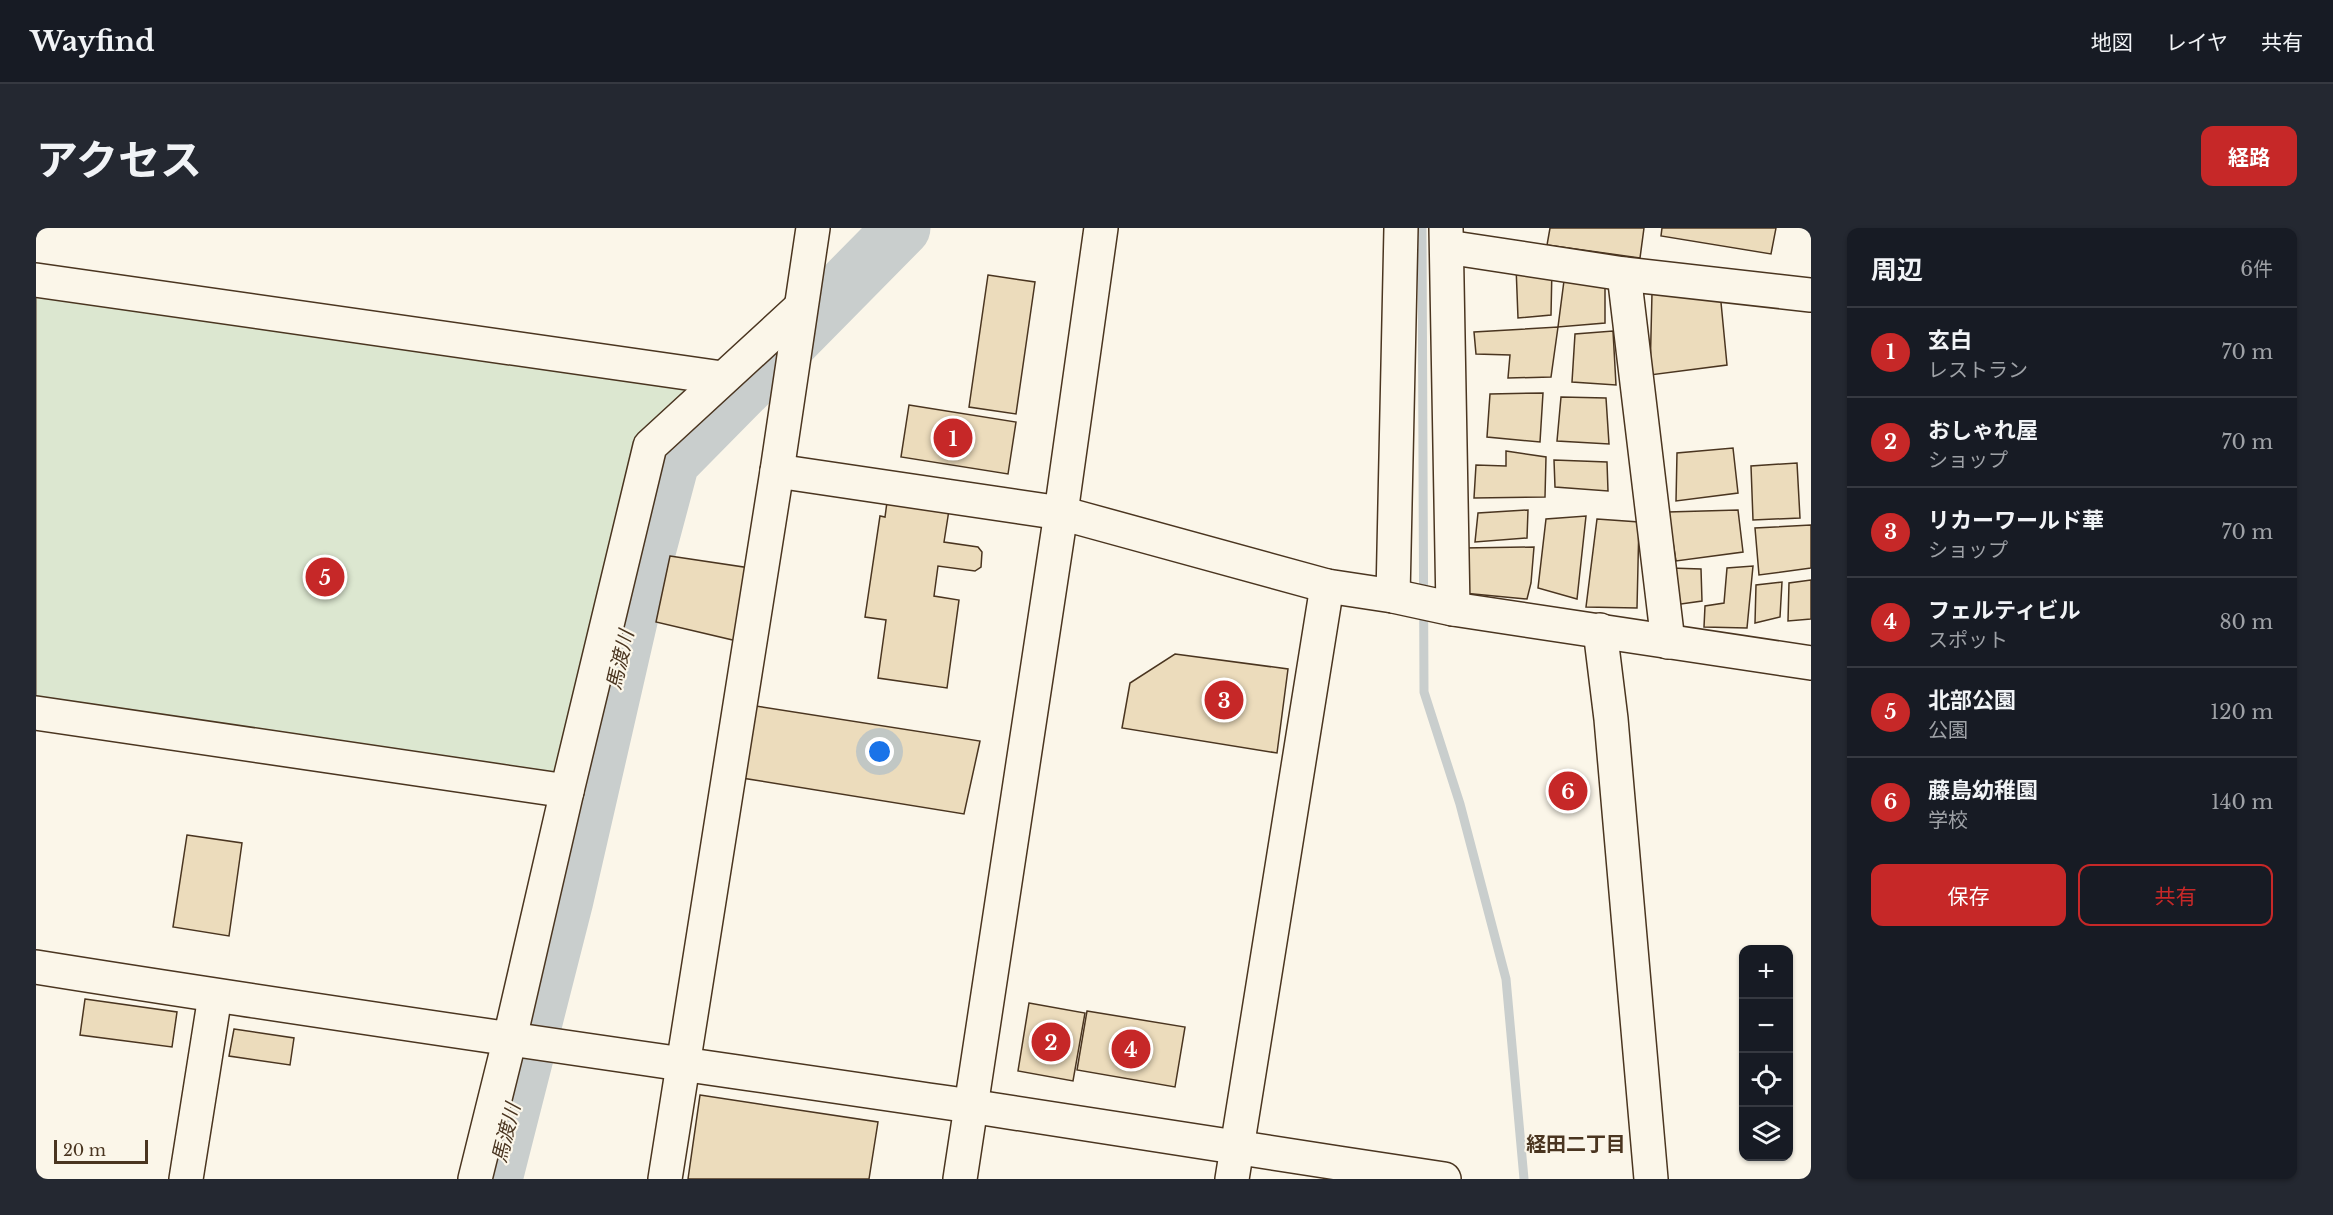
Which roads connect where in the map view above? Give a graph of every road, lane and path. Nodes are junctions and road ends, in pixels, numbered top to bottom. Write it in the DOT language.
graph roads {
  1 [pos="813,228"];
  2 [pos="1101,228"];
  3 [pos="1401,228"];
  4 [pos="1447,238"];
  5 [pos="1624,274"];
  6 [pos="36,280"];
  7 [pos="1811,295"];
  8 [pos="800,308"];
  9 [pos="722,378"];
  10 [pos="777,471"];
  11 [pos="1061,513"];
  12 [pos="1327,586"];
  13 [pos="1393,596"];
  14 [pos="1453,609"];
  15 [pos="1600,630"];
  16 [pos="1668,642"];
  17 [pos="1811,663"];
  18 [pos="36,714"];
  19 [pos="567,791"];
  20 [pos="36,967"];
  21 [pos="215,996"];
  22 [pos="510,1038"];
  23 [pos="682,1065"];
  24 [pos="970,1106"];
  25 [pos="1237,1147"];
  26 [pos="186,1179"];
  27 [pos="475,1179"];
  28 [pos="664,1179"];
  29 [pos="960,1179"];
  30 [pos="1232,1179"];
  31 [pos="1444,1179"];
  32 [pos="1651,1179"];
  1 -- 8 [label="street"];
  2 -- 11 [label="street"];
  3 -- 13 [label="street"];
  4 -- 5 [label="street"];
  4 -- 14 [label="street"];
  5 -- 7 [label="street"];
  5 -- 16 [label="street"];
  6 -- 9 [label="street"];
  8 -- 9 [label="street"];
  8 -- 10 [label="street"];
  9 -- 19 [label="street"];
  10 -- 11 [label="street"];
  10 -- 23 [label="street"];
  11 -- 12 [label="street"];
  11 -- 24 [label="street"];
  12 -- 13 [label="street"];
  12 -- 25 [label="street"];
  13 -- 14 [label="street"];
  14 -- 15 [label="street"];
  15 -- 16 [label="street"];
  15 -- 32 [label="street"];
  16 -- 17 [label="street"];
  18 -- 19 [label="street"];
  19 -- 22 [label="street"];
  20 -- 21 [label="street"];
  21 -- 22 [label="street"];
  21 -- 26 [label="street"];
  22 -- 23 [label="street"];
  22 -- 27 [label="street"];
  23 -- 24 [label="street"];
  23 -- 28 [label="street"];
  24 -- 25 [label="street"];
  24 -- 29 [label="street"];
  25 -- 30 [label="street"];
  25 -- 31 [label="street"];
}
